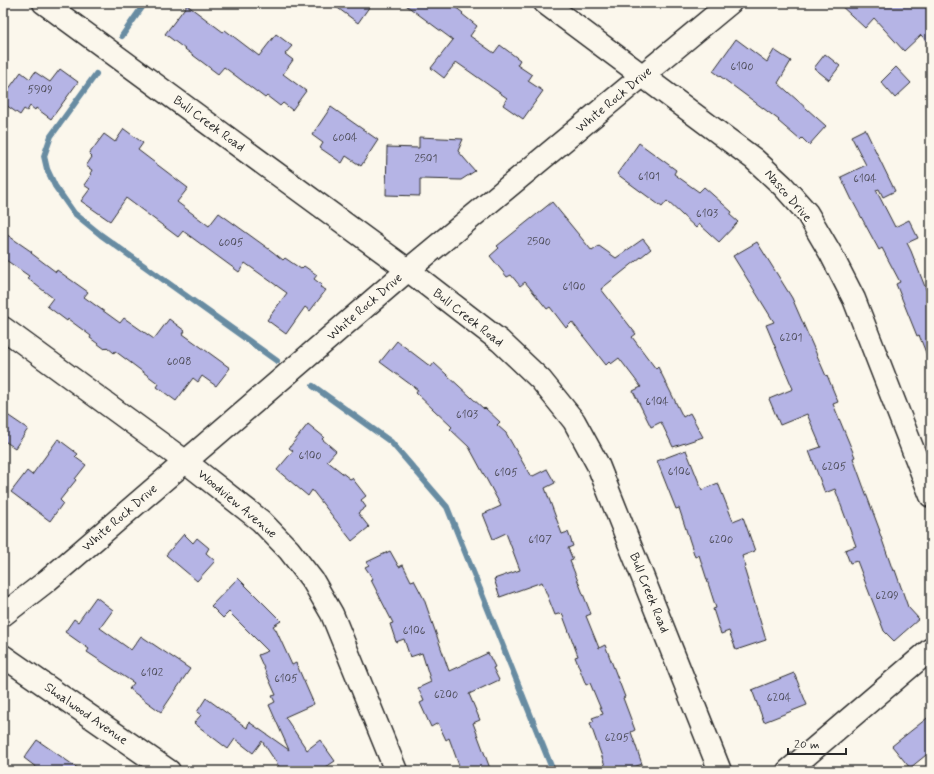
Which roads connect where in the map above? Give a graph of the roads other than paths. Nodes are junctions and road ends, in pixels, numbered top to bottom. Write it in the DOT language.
graph roads {
  1 [pos="44,3"];
  2 [pos="545,3"];
  3 [pos="730,3"];
  4 [pos="643,76"];
  5 [pos="408,270"];
  6 [pos="3,328"];
  7 [pos="186,462"];
  8 [pos="931,496"];
  9 [pos="3,614"];
  10 [pos="931,649"];
  11 [pos="3,656"];
  12 [pos="169,771"];
  13 [pos="396,771"];
  14 [pos="720,771"];
  15 [pos="788,771"];
  1 -- 5 [label="street, Bull Creek Road"];
  2 -- 4 [label="street, Nasco Drive"];
  3 -- 4 [label="street, White Rock Drive"];
  4 -- 5 [label="street, White Rock Drive"];
  4 -- 8 [label="street, Nasco Drive"];
  5 -- 7 [label="street, White Rock Drive"];
  5 -- 14 [label="street, Bull Creek Road"];
  6 -- 7 [label="street, Woodview Avenue"];
  7 -- 9 [label="street, White Rock Drive"];
  7 -- 13 [label="street, Woodview Avenue"];
  10 -- 15 [label="street"];
  11 -- 12 [label="street, Shoalwood Avenue"];
}
